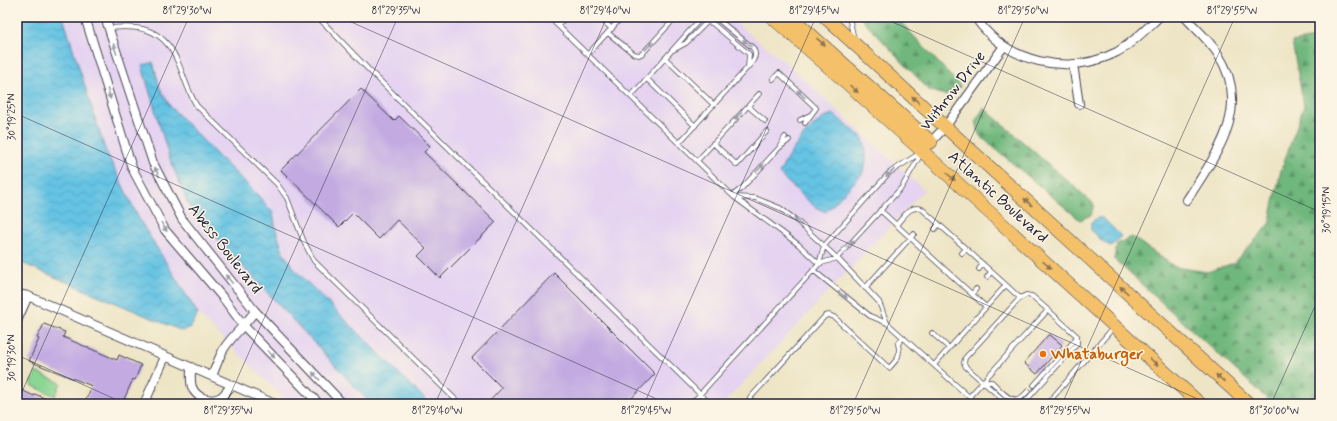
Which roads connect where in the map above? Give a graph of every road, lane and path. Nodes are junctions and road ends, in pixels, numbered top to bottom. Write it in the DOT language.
graph roads {
  1 [pos="85,17"];
  2 [pos="105,17"];
  3 [pos="318,17"];
  4 [pos="549,17"];
  5 [pos="566,17"];
  6 [pos="599,17"];
  7 [pos="622,17"];
  8 [pos="676,17"];
  9 [pos="702,17"];
  10 [pos="715,17"];
  11 [pos="771,17"];
  12 [pos="825,17"];
  13 [pos="849,17"];
  14 [pos="975,17"];
  15 [pos="1159,17"];
  16 [pos="1185,17"];
  17 [pos="787,22"];
  18 [pos="558,25"];
  19 [pos="109,28"];
  20 [pos="612,29"];
  21 [pos="608,33"];
  22 [pos="856,45"];
  23 [pos="1004,46"];
  24 [pos="673,50"];
  25 [pos="588,54"];
  26 [pos="665,58"];
  27 [pos="1073,64"];
  28 [pos="748,67"];
  29 [pos="647,79"];
  30 [pos="773,79"];
  31 [pos="759,94"];
  32 [pos="631,96"];
  33 [pos="1079,104"];
  34 [pos="714,105"];
  35 [pos="748,106"];
  36 [pos="811,115"];
  37 [pos="800,120"];
  38 [pos="765,121"];
  39 [pos="805,123"];
  40 [pos="695,126"];
  41 [pos="945,127"];
  42 [pos="767,132"];
  43 [pos="785,137"];
  44 [pos="789,140"];
  45 [pos="679,143"];
  46 [pos="713,143"];
  47 [pos="927,146"];
  48 [pos="779,148"];
  49 [pos="697,161"];
  50 [pos="734,196"];
  51 [pos="1187,200"];
  52 [pos="880,210"];
  53 [pos="931,216"];
  54 [pos="927,221"];
  55 [pos="939,224"];
  56 [pos="896,225"];
  57 [pos="935,229"];
  58 [pos="948,232"];
  59 [pos="914,234"];
  60 [pos="944,237"];
  61 [pos="910,238"];
  62 [pos="957,240"];
  63 [pos="924,242"];
  64 [pos="953,244"];
  65 [pos="824,246"];
  66 [pos="920,246"];
  67 [pos="966,249"];
  68 [pos="932,250"];
  69 [pos="962,253"];
  70 [pos="928,254"];
  71 [pos="974,256"];
  72 [pos="941,257"];
  73 [pos="837,258"];
  74 [pos="970,261"];
  75 [pos="936,262"];
  76 [pos="819,264"];
  77 [pos="983,264"];
  78 [pos="950,266"];
  79 [pos="979,269"];
  80 [pos="813,270"];
  81 [pos="946,270"];
  82 [pos="992,272"];
  83 [pos="958,274"];
  84 [pos="988,276"];
  85 [pos="954,278"];
  86 [pos="968,282"];
  87 [pos="1006,285"];
  88 [pos="963,287"];
  89 [pos="865,288"];
  90 [pos="976,289"];
  91 [pos="17,294"];
  92 [pos="972,294"];
  93 [pos="28,296"];
  94 [pos="1020,298"];
  95 [pos="986,307"];
  96 [pos="1048,310"];
  97 [pos="255,311"];
  98 [pos="17,321"];
  99 [pos="887,323"];
  100 [pos="244,326"];
  101 [pos="1115,326"];
  102 [pos="932,333"];
  103 [pos="1077,336"];
  104 [pos="903,337"];
  105 [pos="949,348"];
  106 [pos="165,357"];
  107 [pos="934,365"];
  108 [pos="191,367"];
  109 [pos="212,376"];
  110 [pos="982,382"];
  111 [pos="232,385"];
  112 [pos="1034,385"];
  113 [pos="1028,391"];
  114 [pos="700,395"];
  115 [pos="969,396"];
  116 [pos="971,402"];
  117 [pos="144,404"];
  118 [pos="275,404"];
  119 [pos="318,404"];
  120 [pos="343,404"];
  121 [pos="460,404"];
  122 [pos="691,404"];
  123 [pos="710,404"];
  124 [pos="750,404"];
  125 [pos="977,404"];
  126 [pos="1008,404"];
  127 [pos="1023,404"];
  128 [pos="1047,404"];
  129 [pos="1200,404"];
  130 [pos="1249,404"];
  1 -- 100 [label="street, Abess Boulevard, one-way"];
  2 -- 19 [label="street, Abess Boulevard"];
  3 -- 114 [label="lane"];
  4 -- 18 [label="lane"];
  5 -- 18 [label="lane"];
  6 -- 20 [label="lane"];
  7 -- 20 [label="lane"];
  21 -- 8 [label="lane, one-way"];
  9 -- 24 [label="lane"];
  28 -- 10 [label="lane, one-way"];
  11 -- 17 [label="highway, Atlantic Boulevard"];
  12 -- 22 [label="highway, Atlantic Boulevard"];
  13 -- 22 [label="lane"];
  14 -- 23 [label="street"];
  15 -- 27 [label="street"];
  16 -- 51 [label="street"];
  17 -- 47 [label="highway, Atlantic Boulevard, one-way"];
  18 -- 25 [label="lane"];
  97 -- 19 [label="street, Abess Boulevard, one-way"];
  19 -- 121 [label="lane"];
  20 -- 21 [label="lane"];
  21 -- 25 [label="lane"];
  41 -- 22 [label="highway, Atlantic Boulevard, one-way"];
  23 -- 27 [label="street"];
  23 -- 41 [label="street, Withrow Drive"];
  24 -- 26 [label="lane"];
  24 -- 28 [label="lane"];
  25 -- 32 [label="lane"];
  26 -- 29 [label="lane"];
  26 -- 34 [label="lane"];
  27 -- 33 [label="street"];
  28 -- 34 [label="lane"];
  29 -- 32 [label="lane"];
  29 -- 40 [label="lane"];
  36 -- 30 [label="lane, one-way"];
  31 -- 35 [label="lane"];
  32 -- 45 [label="lane"];
  34 -- 40 [label="lane"];
  35 -- 38 [label="lane"];
  35 -- 46 [label="lane, one-way"];
  36 -- 37 [label="lane"];
  36 -- 39 [label="lane"];
  40 -- 45 [label="lane"];
  41 -- 47 [label="street, Withrow Drive"];
  130 -- 41 [label="highway, Atlantic Boulevard, one-way"];
  42 -- 46 [label="lane"];
  43 -- 48 [label="lane"];
  44 -- 48 [label="lane"];
  45 -- 49 [label="lane"];
  46 -- 49 [label="lane"];
  47 -- 52 [label="lane"];
  47 -- 65 [label="lane, one-way"];
  47 -- 101 [label="highway, Atlantic Boulevard, one-way"];
  50 -- 48 [label="lane, one-way"];
  49 -- 50 [label="lane"];
  65 -- 50 [label="lane, one-way"];
  50 -- 76 [label="lane"];
  52 -- 56 [label="lane"];
  73 -- 52 [label="lane, one-way"];
  53 -- 54 [label="lane"];
  53 -- 55 [label="lane"];
  53 -- 56 [label="lane"];
  55 -- 57 [label="lane"];
  55 -- 58 [label="lane"];
  56 -- 61 [label="lane"];
  58 -- 60 [label="lane"];
  58 -- 62 [label="lane"];
  59 -- 61 [label="lane"];
  61 -- 66 [label="lane"];
  61 -- 89 [label="lane"];
  62 -- 64 [label="lane"];
  62 -- 67 [label="lane"];
  63 -- 66 [label="lane"];
  65 -- 73 [label="lane"];
  65 -- 76 [label="lane"];
  66 -- 70 [label="lane"];
  67 -- 69 [label="lane"];
  67 -- 71 [label="lane"];
  68 -- 70 [label="lane"];
  70 -- 75 [label="lane"];
  71 -- 74 [label="lane"];
  71 -- 77 [label="lane"];
  72 -- 75 [label="lane"];
  73 -- 76 [label="lane"];
  73 -- 89 [label="lane"];
  75 -- 81 [label="lane"];
  76 -- 80 [label="lane"];
  77 -- 79 [label="lane"];
  77 -- 82 [label="lane"];
  78 -- 81 [label="lane"];
  80 -- 99 [label="lane, one-way"];
  80 -- 114 [label="lane"];
  81 -- 85 [label="lane"];
  82 -- 84 [label="lane"];
  82 -- 87 [label="lane"];
  83 -- 85 [label="lane"];
  85 -- 88 [label="lane"];
  86 -- 88 [label="lane"];
  87 -- 94 [label="lane"];
  87 -- 95 [label="lane"];
  88 -- 92 [label="lane"];
  89 -- 99 [label="lane"];
  90 -- 92 [label="lane"];
  91 -- 93 [label="street"];
  92 -- 95 [label="lane"];
  93 -- 98 [label="street"];
  93 -- 106 [label="street"];
  94 -- 96 [label="lane"];
  94 -- 110 [label="lane"];
  95 -- 105 [label="lane"];
  96 -- 103 [label="lane"];
  96 -- 110 [label="lane"];
  97 -- 100 [label="street"];
  120 -- 97 [label="street, Abess Boulevard, one-way"];
  99 -- 104 [label="lane"];
  100 -- 109 [label="street"];
  100 -- 119 [label="street, Abess Boulevard, one-way"];
  101 -- 128 [label="lane"];
  101 -- 129 [label="highway, Atlantic Boulevard, one-way"];
  102 -- 105 [label="lane"];
  103 -- 112 [label="lane"];
  103 -- 127 [label="lane"];
  104 -- 107 [label="lane"];
  104 -- 124 [label="lane"];
  105 -- 107 [label="lane"];
  106 -- 108 [label="street"];
  106 -- 117 [label="street"];
  107 -- 115 [label="lane"];
  108 -- 109 [label="street"];
  108 -- 111 [label="street"];
  109 -- 111 [label="street"];
  110 -- 113 [label="lane"];
  110 -- 115 [label="lane"];
  110 -- 126 [label="lane"];
  111 -- 118 [label="street"];
  114 -- 122 [label="lane"];
  114 -- 123 [label="lane"];
  115 -- 116 [label="lane"];
  116 -- 125 [label="lane"];
}
